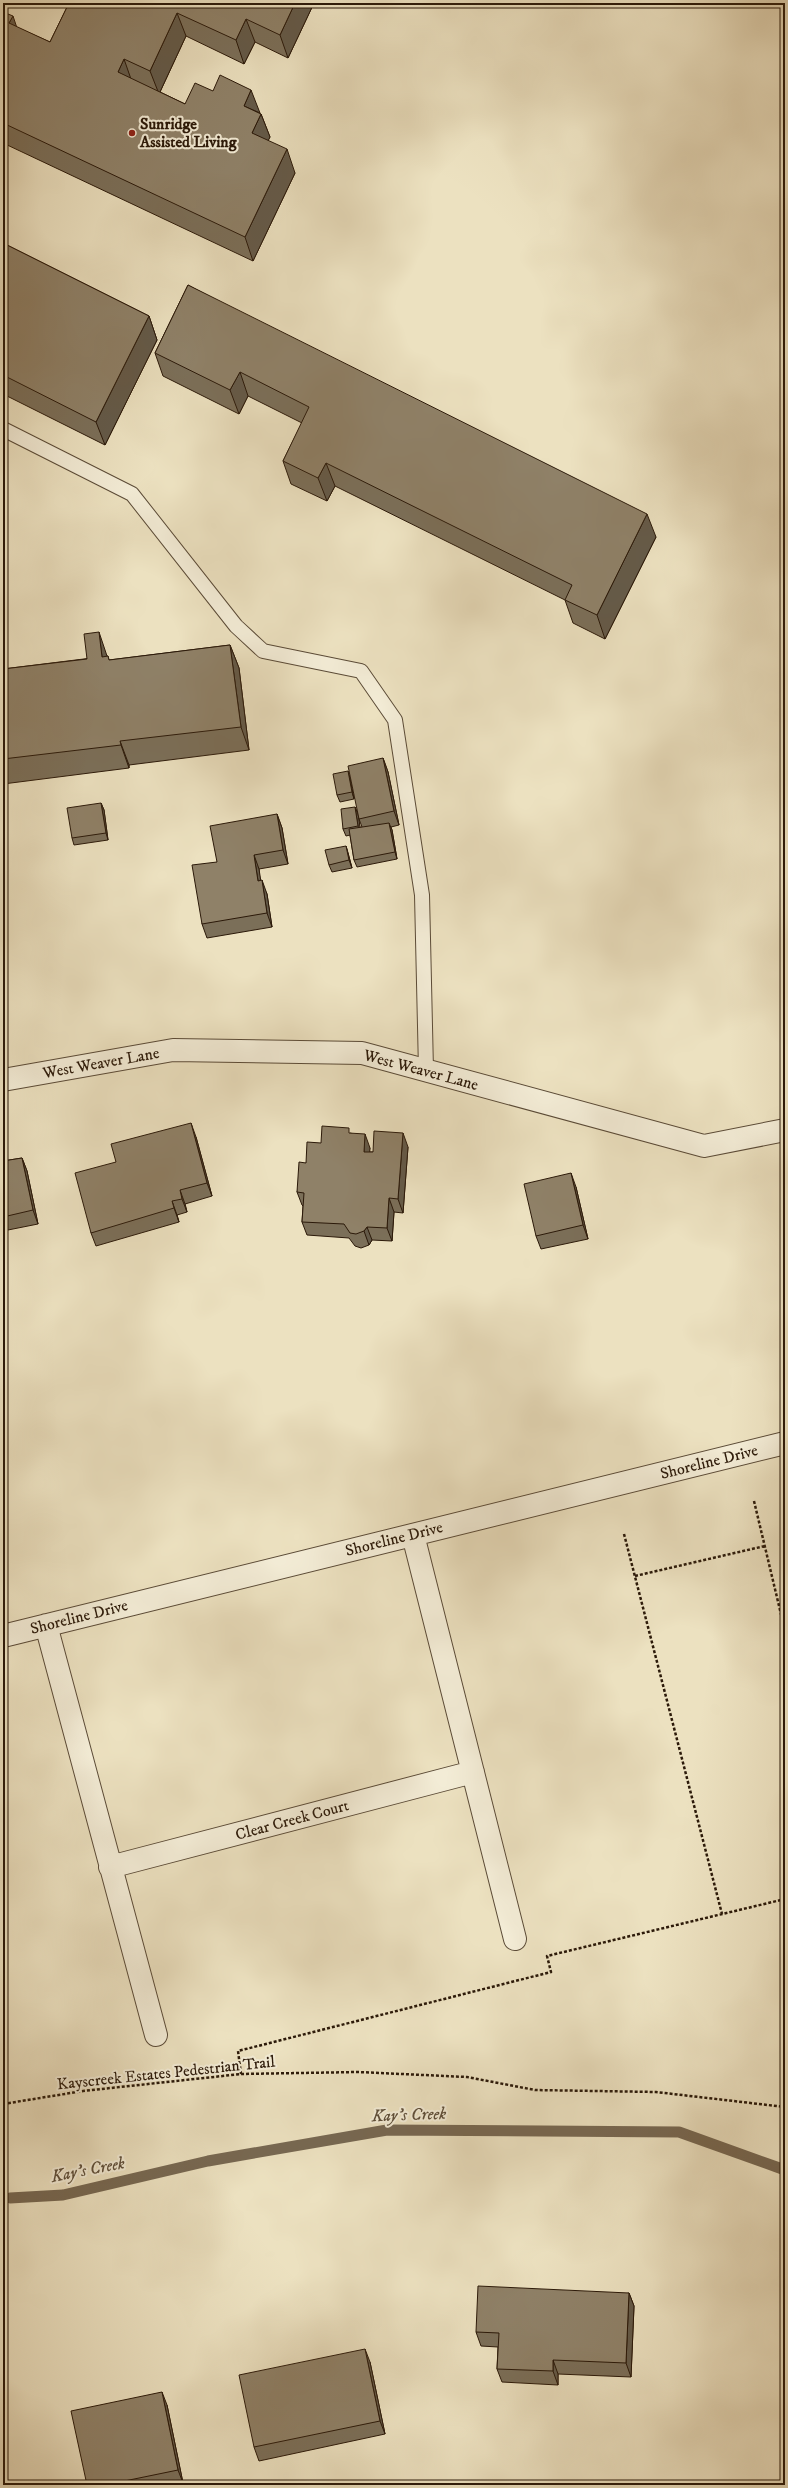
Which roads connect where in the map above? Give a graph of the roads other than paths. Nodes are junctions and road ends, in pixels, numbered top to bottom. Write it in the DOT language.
graph roads {
  1 [pos="3,429"];
  2 [pos="426,1070"];
  3 [pos="3,1080"];
  4 [pos="785,1130"];
  5 [pos="785,1443"];
  6 [pos="413,1535"];
  7 [pos="46,1625"];
  8 [pos="3,1636"];
  9 [pos="473,1772"];
  10 [pos="110,1867"];
  11 [pos="515,1939"];
  12 [pos="156,2035"];
  1 -- 2 [label="lane"];
  2 -- 3 [label="street, West Weaver Lane"];
  2 -- 4 [label="street, West Weaver Lane"];
  5 -- 6 [label="street, Shoreline Drive"];
  6 -- 7 [label="street, Shoreline Drive"];
  6 -- 9 [label="street"];
  7 -- 8 [label="street, Shoreline Drive"];
  7 -- 10 [label="street"];
  9 -- 10 [label="street, Clear Creek Court"];
  9 -- 11 [label="street"];
  10 -- 12 [label="street"];
}
